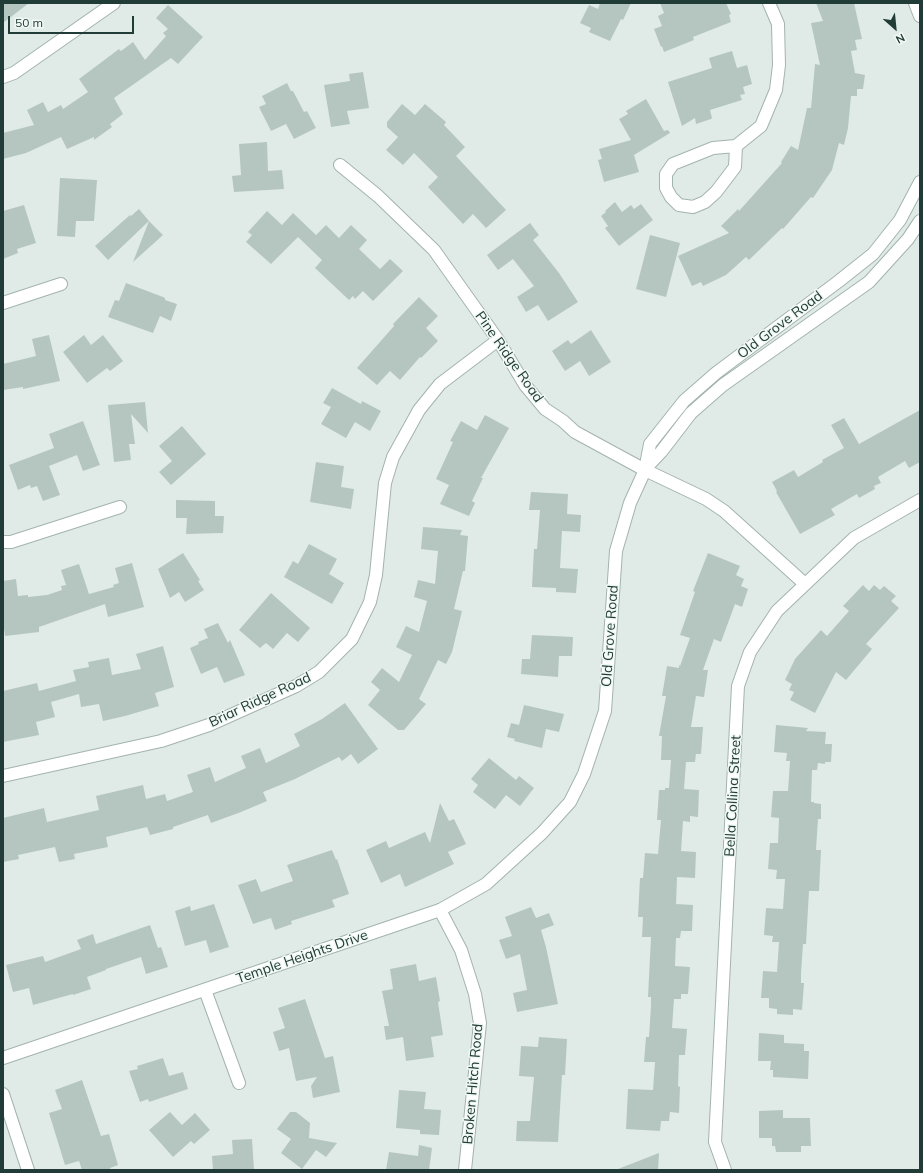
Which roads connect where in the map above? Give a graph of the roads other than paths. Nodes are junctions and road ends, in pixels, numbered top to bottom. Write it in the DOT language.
graph roads {
  1 [pos="114,3"];
  2 [pos="769,3"];
  3 [pos="915,3"];
  4 [pos="920,16"];
  5 [pos="3,77"];
  6 [pos="736,146"];
  7 [pos="340,165"];
  8 [pos="920,182"];
  9 [pos="920,221"];
  10 [pos="61,284"];
  11 [pos="3,303"];
  12 [pos="498,340"];
  13 [pos="644,470"];
  14 [pos="920,500"];
  15 [pos="120,506"];
  16 [pos="3,542"];
  17 [pos="805,584"];
  18 [pos="3,776"];
  19 [pos="570,802"];
  20 [pos="440,910"];
  21 [pos="205,990"];
  22 [pos="3,1058"];
  23 [pos="239,1083"];
  24 [pos="3,1094"];
  25 [pos="28,1170"];
  26 [pos="465,1170"];
  27 [pos="725,1170"];
  1 -- 5 [label="street"];
  2 -- 6 [label="street"];
  3 -- 4 [label="street"];
  6 -- 6 [label="street"];
  7 -- 12 [label="street, Pine Ridge Road"];
  8 -- 13 [label="street, Old Grove Road"];
  9 -- 13 [label="street, Old Grove Road"];
  10 -- 11 [label="street"];
  12 -- 13 [label="street, Pine Ridge Road"];
  12 -- 18 [label="street, Briar Ridge Road"];
  13 -- 17 [label="street, Pine Ridge Road"];
  13 -- 19 [label="street, Old Grove Road"];
  14 -- 17 [label="street, Bella Collina Street"];
  15 -- 16 [label="street"];
  17 -- 27 [label="street, Bella Collina Street"];
  19 -- 20 [label="street, Temple Heights Drive"];
  20 -- 21 [label="street, Temple Heights Drive"];
  20 -- 26 [label="street, Broken Hitch Road"];
  21 -- 22 [label="street, Temple Heights Drive"];
  21 -- 23 [label="street"];
  24 -- 25 [label="street"];
}
